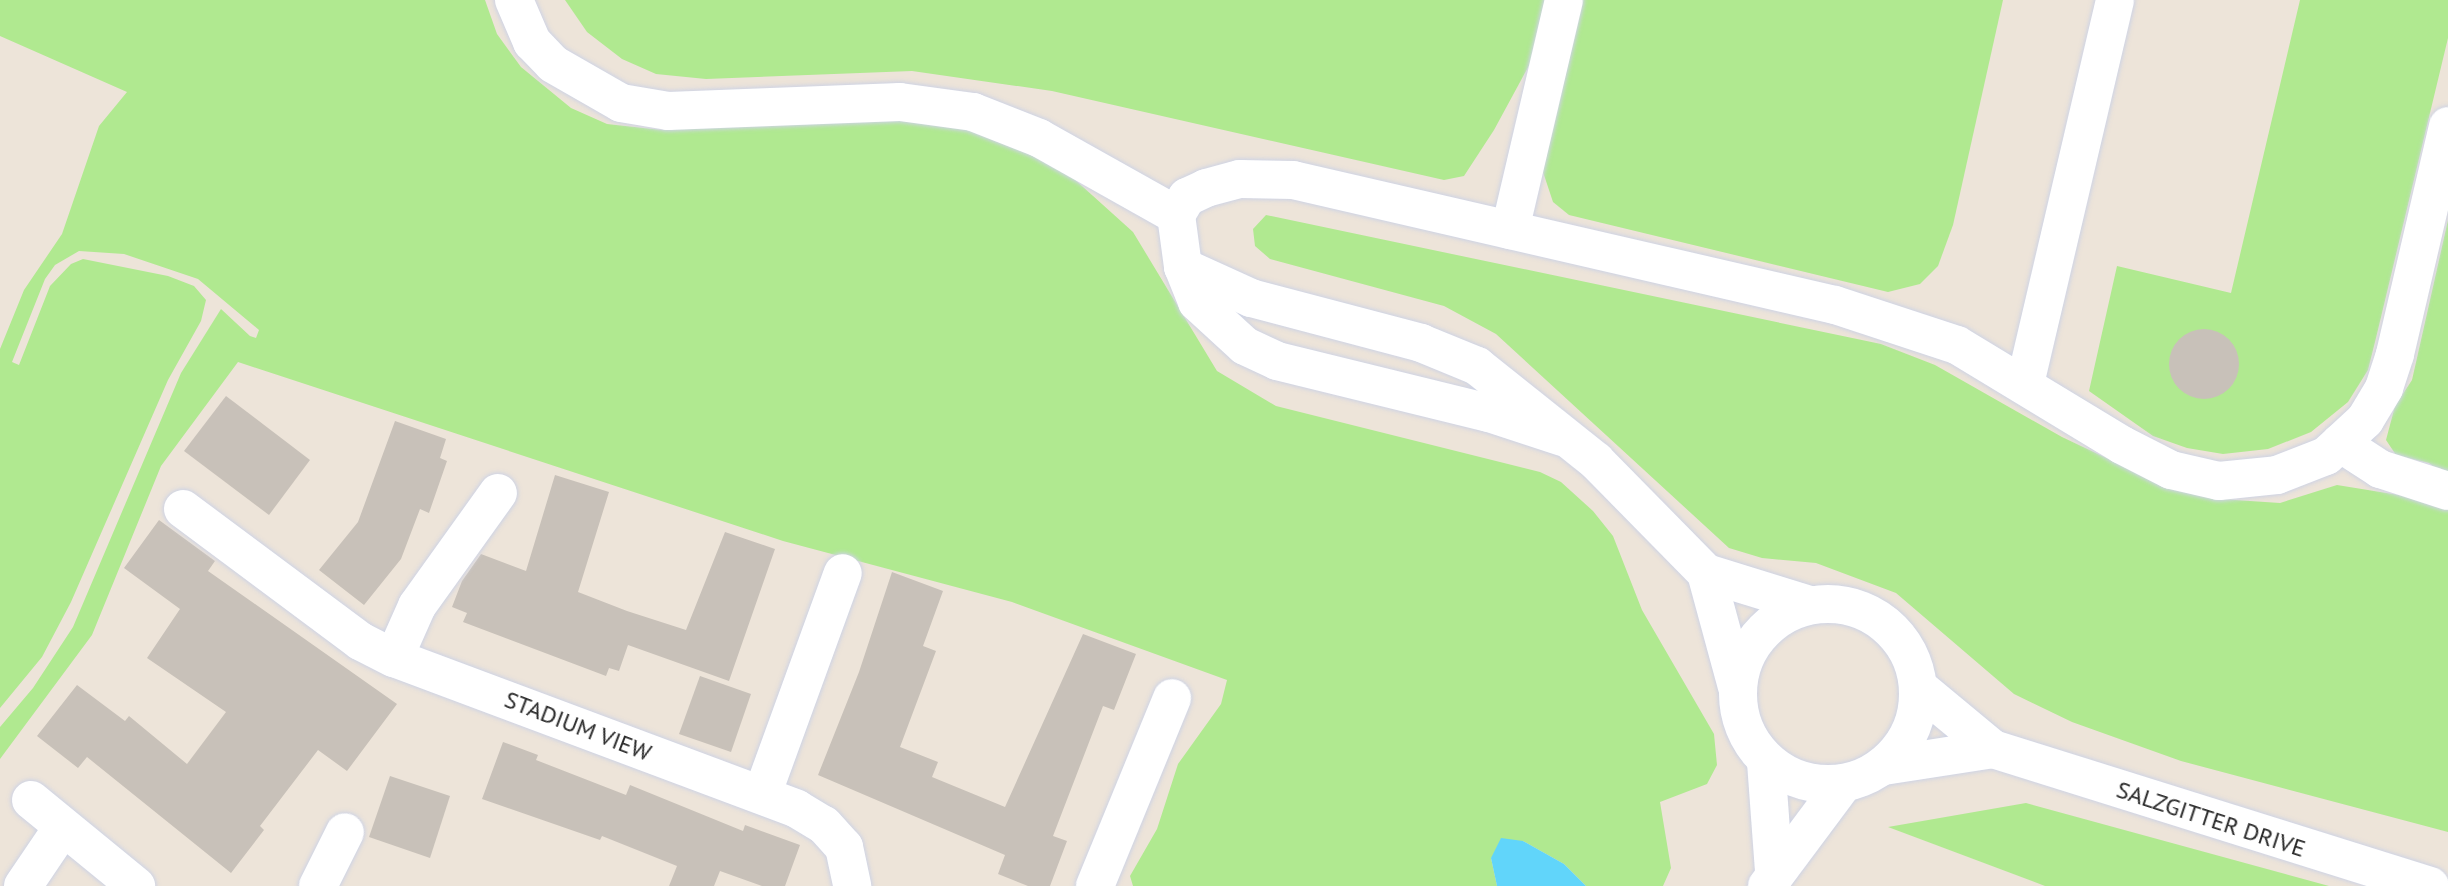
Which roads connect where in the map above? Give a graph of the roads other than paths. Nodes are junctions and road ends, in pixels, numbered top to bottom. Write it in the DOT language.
graph roads {
  1 [pos="514,0"];
  2 [pos="1564,0"];
  3 [pos="2115,0"];
  4 [pos="2448,126"];
  5 [pos="1176,215"];
  6 [pos="1510,230"];
  7 [pos="1183,267"];
  8 [pos="2025,384"];
  9 [pos="1562,437"];
  10 [pos="2340,443"];
  11 [pos="2448,491"];
  12 [pos="498,493"];
  13 [pos="183,509"];
  14 [pos="843,573"];
  15 [pos="1706,573"];
  16 [pos="1810,605"];
  17 [pos="394,658"];
  18 [pos="1737,687"];
  19 [pos="1918,687"];
  20 [pos="1172,698"];
  21 [pos="1993,749"];
  22 [pos="1766,762"];
  23 [pos="1883,766"];
  24 [pos="1843,784"];
  25 [pos="762,795"];
  26 [pos="31,800"];
  27 [pos="63,827"];
  28 [pos="345,832"];
  29 [pos="1771,879"];
  30 [pos="23,886"];
  31 [pos="136,886"];
  32 [pos="318,886"];
  33 [pos="852,886"];
  34 [pos="1095,886"];
  35 [pos="2430,886"];
  1 -- 5 [label="street"];
  2 -- 6 [label="street"];
  3 -- 8 [label="street"];
  4 -- 10 [label="street"];
  5 -- 6 [label="street"];
  5 -- 7 [label="street"];
  6 -- 8 [label="street"];
  7 -- 9 [label="street"];
  7 -- 9 [label="street"];
  8 -- 10 [label="street"];
  9 -- 15 [label="street"];
  10 -- 11 [label="street"];
  12 -- 17 [label="street"];
  13 -- 17 [label="street, STADIUM VIEW"];
  14 -- 25 [label="street"];
  15 -- 16 [label="street"];
  15 -- 18 [label="street"];
  16 -- 18 [label="street, SALZGITTER DRIVE"];
  16 -- 19 [label="street, SALZGITTER DRIVE"];
  17 -- 25 [label="street, STADIUM VIEW"];
  18 -- 22 [label="street, SALZGITTER DRIVE"];
  19 -- 21 [label="street, SALZGITTER DRIVE"];
  19 -- 23 [label="street, SALZGITTER DRIVE"];
  20 -- 34 [label="street"];
  21 -- 23 [label="street, SALZGITTER DRIVE"];
  21 -- 35 [label="street, SALZGITTER DRIVE"];
  22 -- 24 [label="street, SALZGITTER DRIVE"];
  22 -- 29 [label="street, SALZGITTER DRIVE"];
  23 -- 24 [label="street, SALZGITTER DRIVE"];
  24 -- 29 [label="street, SALZGITTER DRIVE"];
  25 -- 33 [label="street, STADIUM VIEW"];
  26 -- 27 [label="street"];
  27 -- 30 [label="street"];
  27 -- 31 [label="street"];
  28 -- 32 [label="street"];
}
